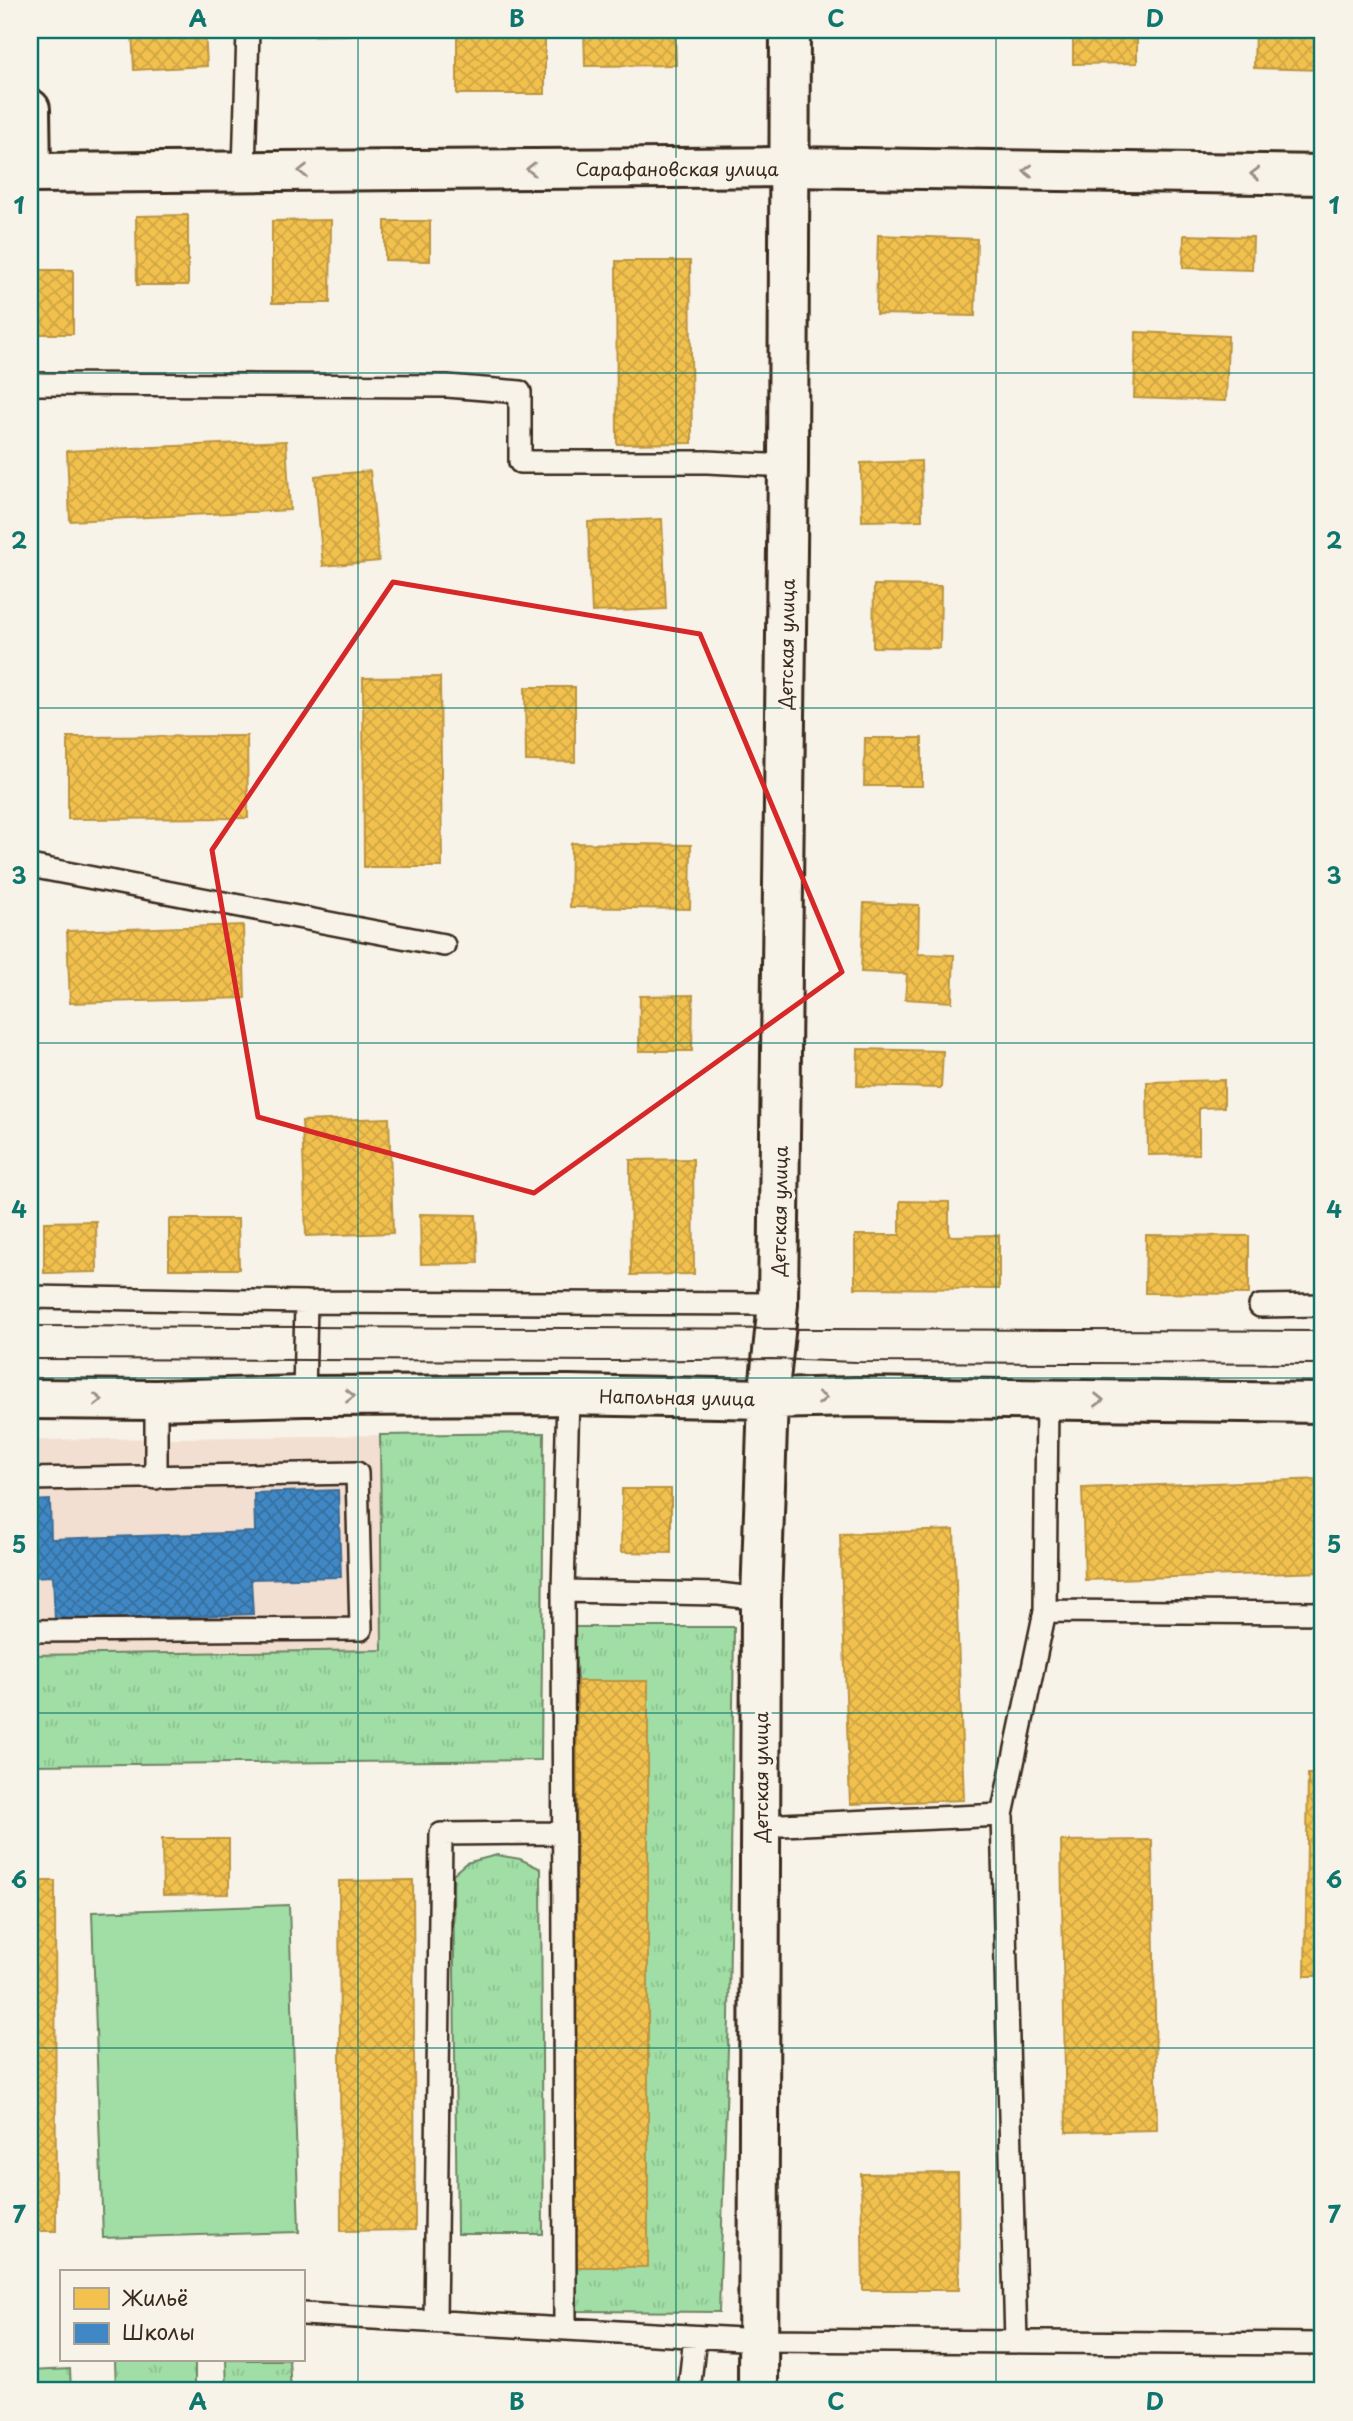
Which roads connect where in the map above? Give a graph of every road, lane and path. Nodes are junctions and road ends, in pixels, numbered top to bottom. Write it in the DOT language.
graph roads {
  1 [pos="248,30"];
  2 [pos="790,30"];
  3 [pos="30,109"];
  4 [pos="789,167"];
  5 [pos="244,171"];
  6 [pos="30,173"];
  7 [pos="1323,176"];
  8 [pos="30,384"];
  9 [pos="788,466"];
  10 [pos="30,866"];
  11 [pos="444,945"];
  12 [pos="30,1297"];
  13 [pos="306,1302"];
  14 [pos="778,1304"];
  15 [pos="1260,1306"];
  16 [pos="1323,1306"];
  17 [pos="568,1395"];
  18 [pos="304,1396"];
  19 [pos="30,1399"];
  20 [pos="768,1399"];
  21 [pos="1047,1399"];
  22 [pos="156,1400"];
  23 [pos="1323,1403"];
  24 [pos="156,1478"];
  25 [pos="30,1479"];
  26 [pos="563,1591"];
  27 [pos="761,1599"];
  28 [pos="1045,1611"];
  29 [pos="1323,1613"];
  30 [pos="30,1632"];
  31 [pos="1002,1815"];
  32 [pos="760,1826"];
  33 [pos="563,1833"];
  34 [pos="304,2314"];
  35 [pos="435,2320"];
  36 [pos="565,2329"];
  37 [pos="695,2337"];
  38 [pos="758,2340"];
  39 [pos="1016,2342"];
  40 [pos="1323,2344"];
  41 [pos="689,2391"];
  42 [pos="758,2391"];
  1 -- 5 [label="lane"];
  2 -- 4 [label="street, Детская улица"];
  3 -- 6 [label="street"];
  4 -- 5 [label="street, Сарафановская улица, one-way"];
  7 -- 4 [label="street, Сарафановская улица, one-way"];
  4 -- 9 [label="street, Детская улица"];
  5 -- 6 [label="street, Сарафановская улица"];
  8 -- 9 [label="lane"];
  9 -- 14 [label="street, Детская улица"];
  10 -- 11 [label="lane"];
  12 -- 13 [label="lane"];
  13 -- 14 [label="lane"];
  13 -- 18 [label="lane"];
  14 -- 20 [label="street, Детская улица"];
  15 -- 16 [label="lane"];
  18 -- 17 [label="street, Напольная улица, one-way"];
  17 -- 20 [label="street, Напольная улица"];
  17 -- 26 [label="lane"];
  18 -- 22 [label="street, Напольная улица"];
  19 -- 22 [label="street, Напольная улица, one-way"];
  20 -- 21 [label="street, Напольная улица, one-way"];
  20 -- 27 [label="street, Детская улица"];
  21 -- 23 [label="street, Напольная улица, one-way"];
  21 -- 28 [label="lane"];
  22 -- 24 [label="lane"];
  24 -- 25 [label="lane"];
  24 -- 30 [label="lane"];
  26 -- 27 [label="lane"];
  26 -- 33 [label="lane"];
  27 -- 32 [label="street, Детская улица"];
  28 -- 29 [label="lane"];
  28 -- 31 [label="lane"];
  31 -- 32 [label="lane"];
  31 -- 39 [label="lane"];
  32 -- 38 [label="street, Детская улица"];
  33 -- 35 [label="lane"];
  33 -- 36 [label="lane"];
  34 -- 35 [label="lane"];
  35 -- 36 [label="lane"];
  36 -- 37 [label="lane"];
  37 -- 38 [label="lane"];
  37 -- 41 [label="lane"];
  38 -- 39 [label="lane"];
  38 -- 42 [label="street, Детская улица"];
  39 -- 40 [label="lane"];
}
